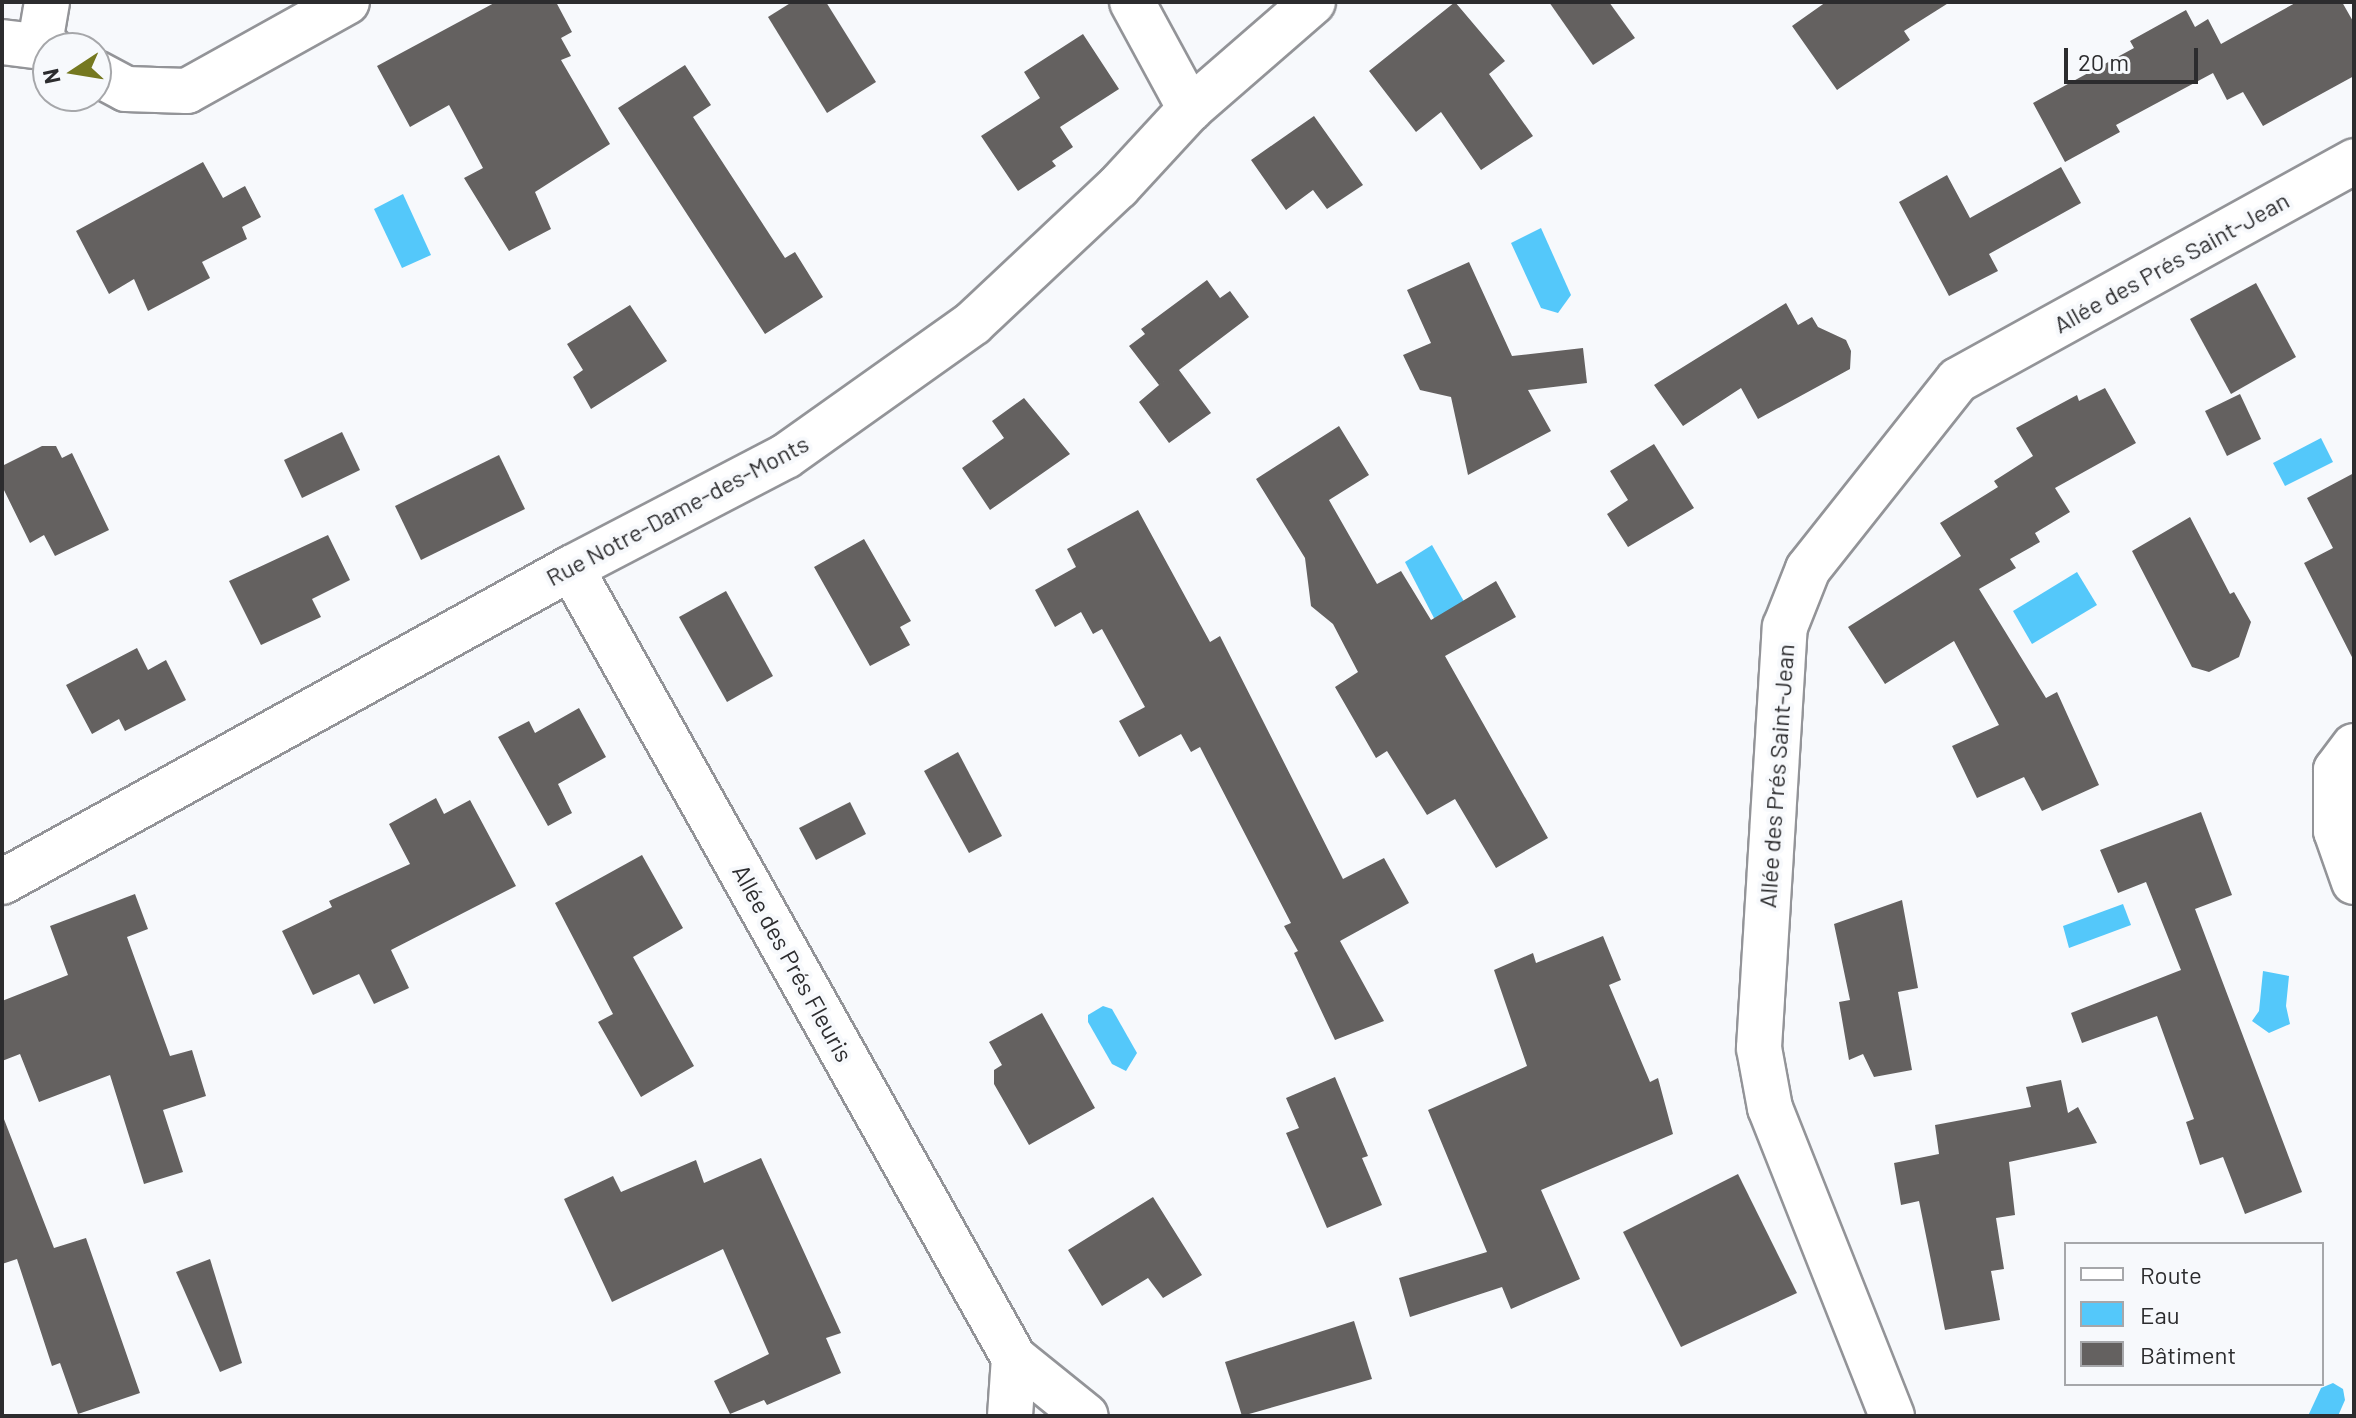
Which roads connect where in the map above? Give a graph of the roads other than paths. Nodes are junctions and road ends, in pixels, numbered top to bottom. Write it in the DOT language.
graph roads {
  1 [pos="347,2"];
  2 [pos="1132,2"];
  3 [pos="1313,2"];
  4 [pos="112,82"];
  5 [pos="1190,109"];
  6 [pos="2354,161"];
  7 [pos="571,568"];
  8 [pos="2354,746"];
  9 [pos="2,882"];
  10 [pos="2354,882"];
  11 [pos="1014,1358"];
  12 [pos="1010,1416"];
  13 [pos="1086,1416"];
  14 [pos="1892,1416"];
  1 -- 4 [label="street"];
  2 -- 5 [label="street"];
  3 -- 5 [label="street, Rue Notre-Dame-des-Monts"];
  5 -- 7 [label="street, Rue Notre-Dame-des-Monts"];
  6 -- 14 [label="street, Allée des Prés Saint-Jean"];
  7 -- 9 [label="street, Rue Notre-Dame-des-Monts"];
  7 -- 11 [label="street, Allée des Prés Fleuris"];
  8 -- 10 [label="street"];
  11 -- 12 [label="street"];
  11 -- 13 [label="street, Allée des Prés Fleuris"];
}
